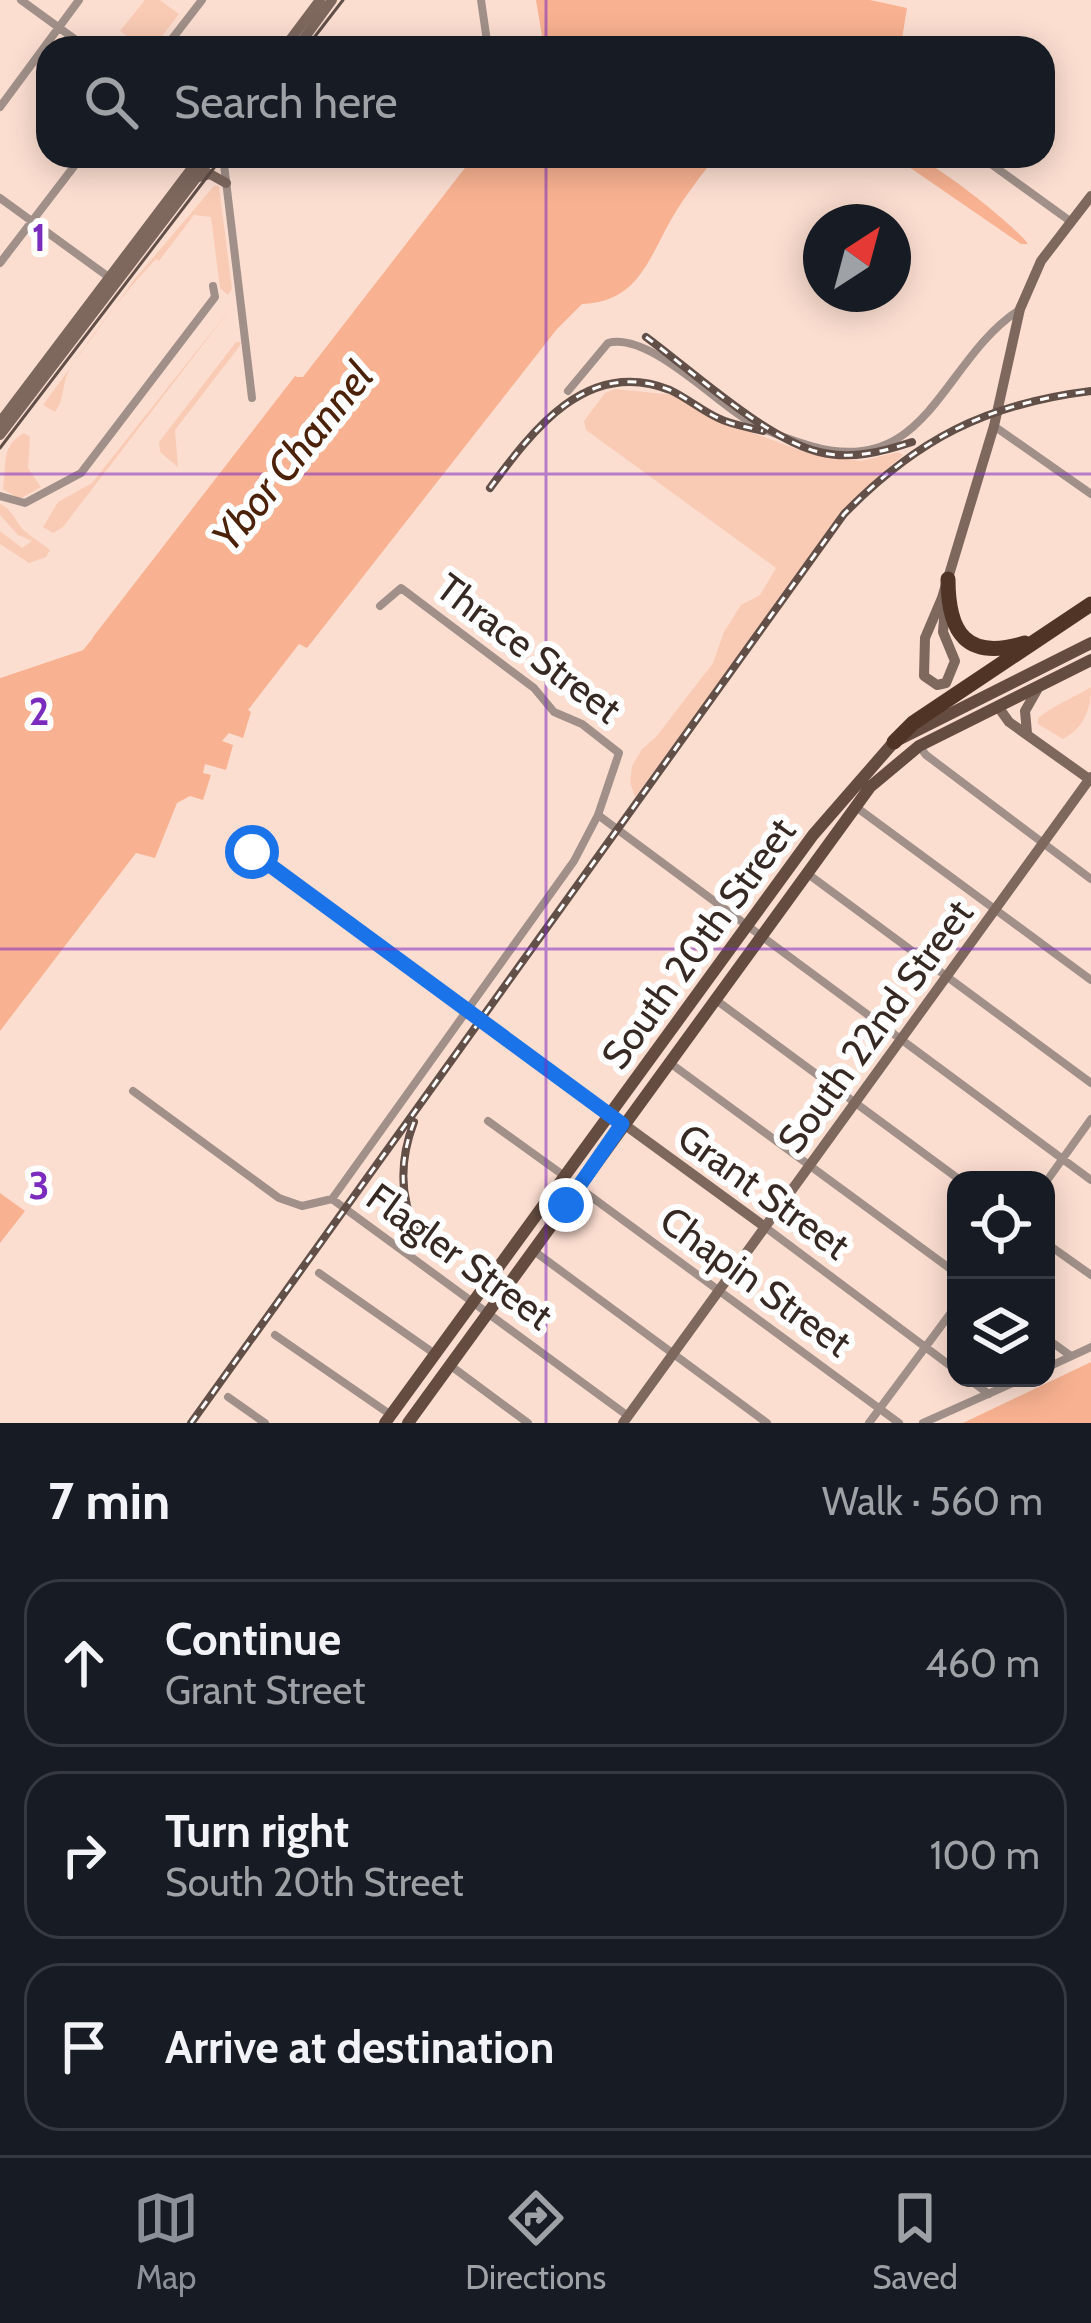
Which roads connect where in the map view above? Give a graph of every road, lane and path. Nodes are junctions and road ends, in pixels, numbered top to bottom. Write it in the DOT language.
graph roads {
  1 [pos="21,0"];
  2 [pos="79,0"];
  3 [pos="202,0"];
  4 [pos="320,0"];
  5 [pos="332,0"];
  6 [pos="482,0"];
  7 [pos="59,27"];
  8 [pos="52,36"];
  9 [pos="71,36"];
  10 [pos="174,36"];
  11 [pos="293,36"];
  12 [pos="306,36"];
  13 [pos="486,36"];
  14 [pos="36,58"];
  15 [pos="0,107"];
  16 [pos="73,168"];
  17 [pos="193,168"];
  18 [pos="204,168"];
  19 [pos="225,168"];
  20 [pos="997,168"];
  21 [pos="196,179"];
  22 [pos="226,183"];
  23 [pos="1091,196"];
  24 [pos="0,198"];
  25 [pos="32,221"];
  26 [pos="1070,221"];
  27 [pos="0,263"];
  28 [pos="114,281"];
  29 [pos="213,286"];
  30 [pos="1020,309"];
  31 [pos="568,391"];
  32 [pos="252,398"];
  33 [pos="0,422"];
  34 [pos="994,426"];
  35 [pos="0,435"];
  36 [pos="1091,494"];
  37 [pos="0,496"];
  38 [pos="948,579"];
  39 [pos="1091,604"];
  40 [pos="380,606"];
  41 [pos="1039,638"];
  42 [pos="1091,646"];
  43 [pos="1091,660"];
  44 [pos="1036,691"];
  45 [pos="999,708"];
  46 [pos="1028,736"];
  47 [pos="894,742"];
  48 [pos="920,746"];
  49 [pos="1090,779"];
  50 [pos="855,806"];
  51 [pos="598,815"];
  52 [pos="843,820"];
  53 [pos="1045,845"];
  54 [pos="805,846"];
  55 [pos="246,847"];
  56 [pos="807,874"];
  57 [pos="1091,879"];
  58 [pos="996,910"];
  59 [pos="748,924"];
  60 [pos="764,936"];
  61 [pos="948,978"];
  62 [pos="1091,980"];
  63 [pos="715,999"];
  64 [pos="468,1012"];
  65 [pos="902,1040"];
  66 [pos="669,1062"];
  67 [pos="1091,1083"];
  68 [pos="133,1091"];
  69 [pos="856,1103"];
  70 [pos="610,1114"];
  71 [pos="1091,1119"];
  72 [pos="488,1121"];
  73 [pos="622,1124"];
  74 [pos="1062,1159"];
  75 [pos="811,1166"];
  76 [pos="948,1171"];
  77 [pos="1054,1171"];
  78 [pos="563,1175"];
  79 [pos="1091,1180"];
  80 [pos="578,1187"];
  81 [pos="332,1199"];
  82 [pos="765,1227"];
  83 [pos="533,1250"];
  84 [pos="1055,1250"];
  85 [pos="947,1266"];
  86 [pos="319,1273"];
  87 [pos="1091,1276"];
  88 [pos="718,1291"];
  89 [pos="472,1303"];
  90 [pos="487,1314"];
  91 [pos="947,1318"];
  92 [pos="275,1335"];
  93 [pos="1055,1344"];
  94 [pos="926,1347"];
  95 [pos="1091,1347"];
  96 [pos="435,1354"];
  97 [pos="674,1355"];
  98 [pos="1071,1356"];
  99 [pos="947,1363"];
  100 [pos="1055,1364"];
  101 [pos="450,1365"];
  102 [pos="979,1387"];
  103 [pos="1004,1387"];
  104 [pos="989,1394"];
  105 [pos="228,1397"];
  106 [pos="879,1409"];
  107 [pos="388,1419"];
  108 [pos="626,1420"];
  109 [pos="265,1423"];
  110 [pos="408,1423"];
  111 [pos="528,1423"];
  112 [pos="766,1423"];
  113 [pos="868,1423"];
  114 [pos="899,1423"];
  115 [pos="923,1423"];
  1 -- 7 [label="street"];
  2 -- 7 [label="street"];
  3 -- 10 [label="street"];
  4 -- 11 [label="street"];
  5 -- 12 [label="street"];
  6 -- 13 [label="street"];
  7 -- 8 [label="street"];
  7 -- 9 [label="street"];
  14 -- 15 [label="street"];
  16 -- 25 [label="street"];
  17 -- 28 [label="street"];
  18 -- 21 [label="street"];
  19 -- 22 [label="street"];
  20 -- 26 [label="street"];
  21 -- 22 [label="street"];
  21 -- 28 [label="street"];
  22 -- 32 [label="street"];
  23 -- 26 [label="street"];
  24 -- 25 [label="street"];
  25 -- 27 [label="street"];
  25 -- 28 [label="street"];
  26 -- 30 [label="street"];
  28 -- 33 [label="street"];
  28 -- 35 [label="street"];
  29 -- 37 [label="street"];
  30 -- 31 [label="street"];
  30 -- 34 [label="street"];
  34 -- 36 [label="street"];
  34 -- 38 [label="street"];
  38 -- 38 [label="street"];
  38 -- 41 [label="highway"];
  39 -- 41 [label="highway"];
  40 -- 51 [label="street, Thrace Street"];
  41 -- 47 [label="highway"];
  42 -- 45 [label="main road"];
  42 -- 47 [label="main road, South 20th Street"];
  43 -- 44 [label="main road, South 20th Street"];
  44 -- 45 [label="main road, South 20th Street"];
  44 -- 46 [label="street"];
  45 -- 46 [label="street"];
  45 -- 48 [label="main road, South 20th Street"];
  46 -- 49 [label="street"];
  47 -- 54 [label="main road, South 20th Street"];
  48 -- 50 [label="main road, South 20th Street"];
  48 -- 53 [label="street"];
  49 -- 53 [label="street, South 22nd Street"];
  50 -- 52 [label="main road, South 20th Street"];
  50 -- 58 [label="street"];
  51 -- 59 [label="street"];
  51 -- 64 [label="street"];
  52 -- 54 [label="main road"];
  52 -- 56 [label="main road, South 20th Street"];
  53 -- 57 [label="street"];
  53 -- 58 [label="street, South 22nd Street"];
  54 -- 59 [label="main road, South 20th Street"];
  55 -- 64 [label="street, Grant Street"];
  56 -- 60 [label="main road, South 20th Street"];
  56 -- 61 [label="street"];
  58 -- 61 [label="street, South 22nd Street"];
  58 -- 62 [label="street"];
  59 -- 60 [label="street"];
  59 -- 70 [label="main road, South 20th Street"];
  60 -- 63 [label="main road, South 20th Street"];
  60 -- 65 [label="street"];
  61 -- 65 [label="street, South 22nd Street"];
  61 -- 67 [label="street"];
  63 -- 66 [label="main road, South 20th Street"];
  63 -- 69 [label="street"];
  64 -- 70 [label="street, Grant Street"];
  64 -- 81 [label="street"];
  65 -- 69 [label="street, South 22nd Street"];
  65 -- 74 [label="street"];
  66 -- 73 [label="main road, South 20th Street"];
  66 -- 75 [label="street"];
  68 -- 81 [label="street, Flagler Street"];
  69 -- 75 [label="street, South 22nd Street"];
  69 -- 76 [label="street"];
  70 -- 73 [label="street, Grant Street"];
  70 -- 78 [label="main road, South 20th Street"];
  71 -- 74 [label="street"];
  72 -- 78 [label="street"];
  73 -- 80 [label="main road, South 20th Street"];
  73 -- 82 [label="street, Grant Street"];
  74 -- 77 [label="street"];
  74 -- 79 [label="street"];
  75 -- 82 [label="street, South 22nd Street"];
  75 -- 85 [label="street"];
  78 -- 89 [label="main road, South 20th Street"];
  80 -- 83 [label="main road, South 20th Street"];
  80 -- 88 [label="street, Chapin Street"];
  81 -- 89 [label="street, Flagler Street"];
  82 -- 88 [label="street, South 22nd Street"];
  82 -- 94 [label="street, Grant Street"];
  83 -- 90 [label="main road, South 20th Street"];
  83 -- 97 [label="street"];
  84 -- 87 [label="street"];
  86 -- 96 [label="street"];
  88 -- 97 [label="street, South 22nd Street"];
  88 -- 106 [label="street, Chapin Street"];
  89 -- 90 [label="street, Flagler Street"];
  89 -- 96 [label="main road, South 20th Street"];
  90 -- 101 [label="main road, South 20th Street"];
  90 -- 108 [label="street, Flagler Street"];
  91 -- 94 [label="street"];
  92 -- 107 [label="street"];
  93 -- 98 [label="street"];
  94 -- 99 [label="street, Grant Street"];
  94 -- 106 [label="street"];
  95 -- 98 [label="street"];
  96 -- 107 [label="main road, South 20th Street"];
  97 -- 108 [label="street, South 22nd Street"];
  97 -- 112 [label="street"];
  98 -- 100 [label="street"];
  101 -- 110 [label="main road, South 20th Street"];
  101 -- 111 [label="street"];
  102 -- 104 [label="street"];
  103 -- 104 [label="street"];
  104 -- 115 [label="street"];
  105 -- 109 [label="street"];
  106 -- 113 [label="street"];
  106 -- 114 [label="street, Chapin Street"];
}
